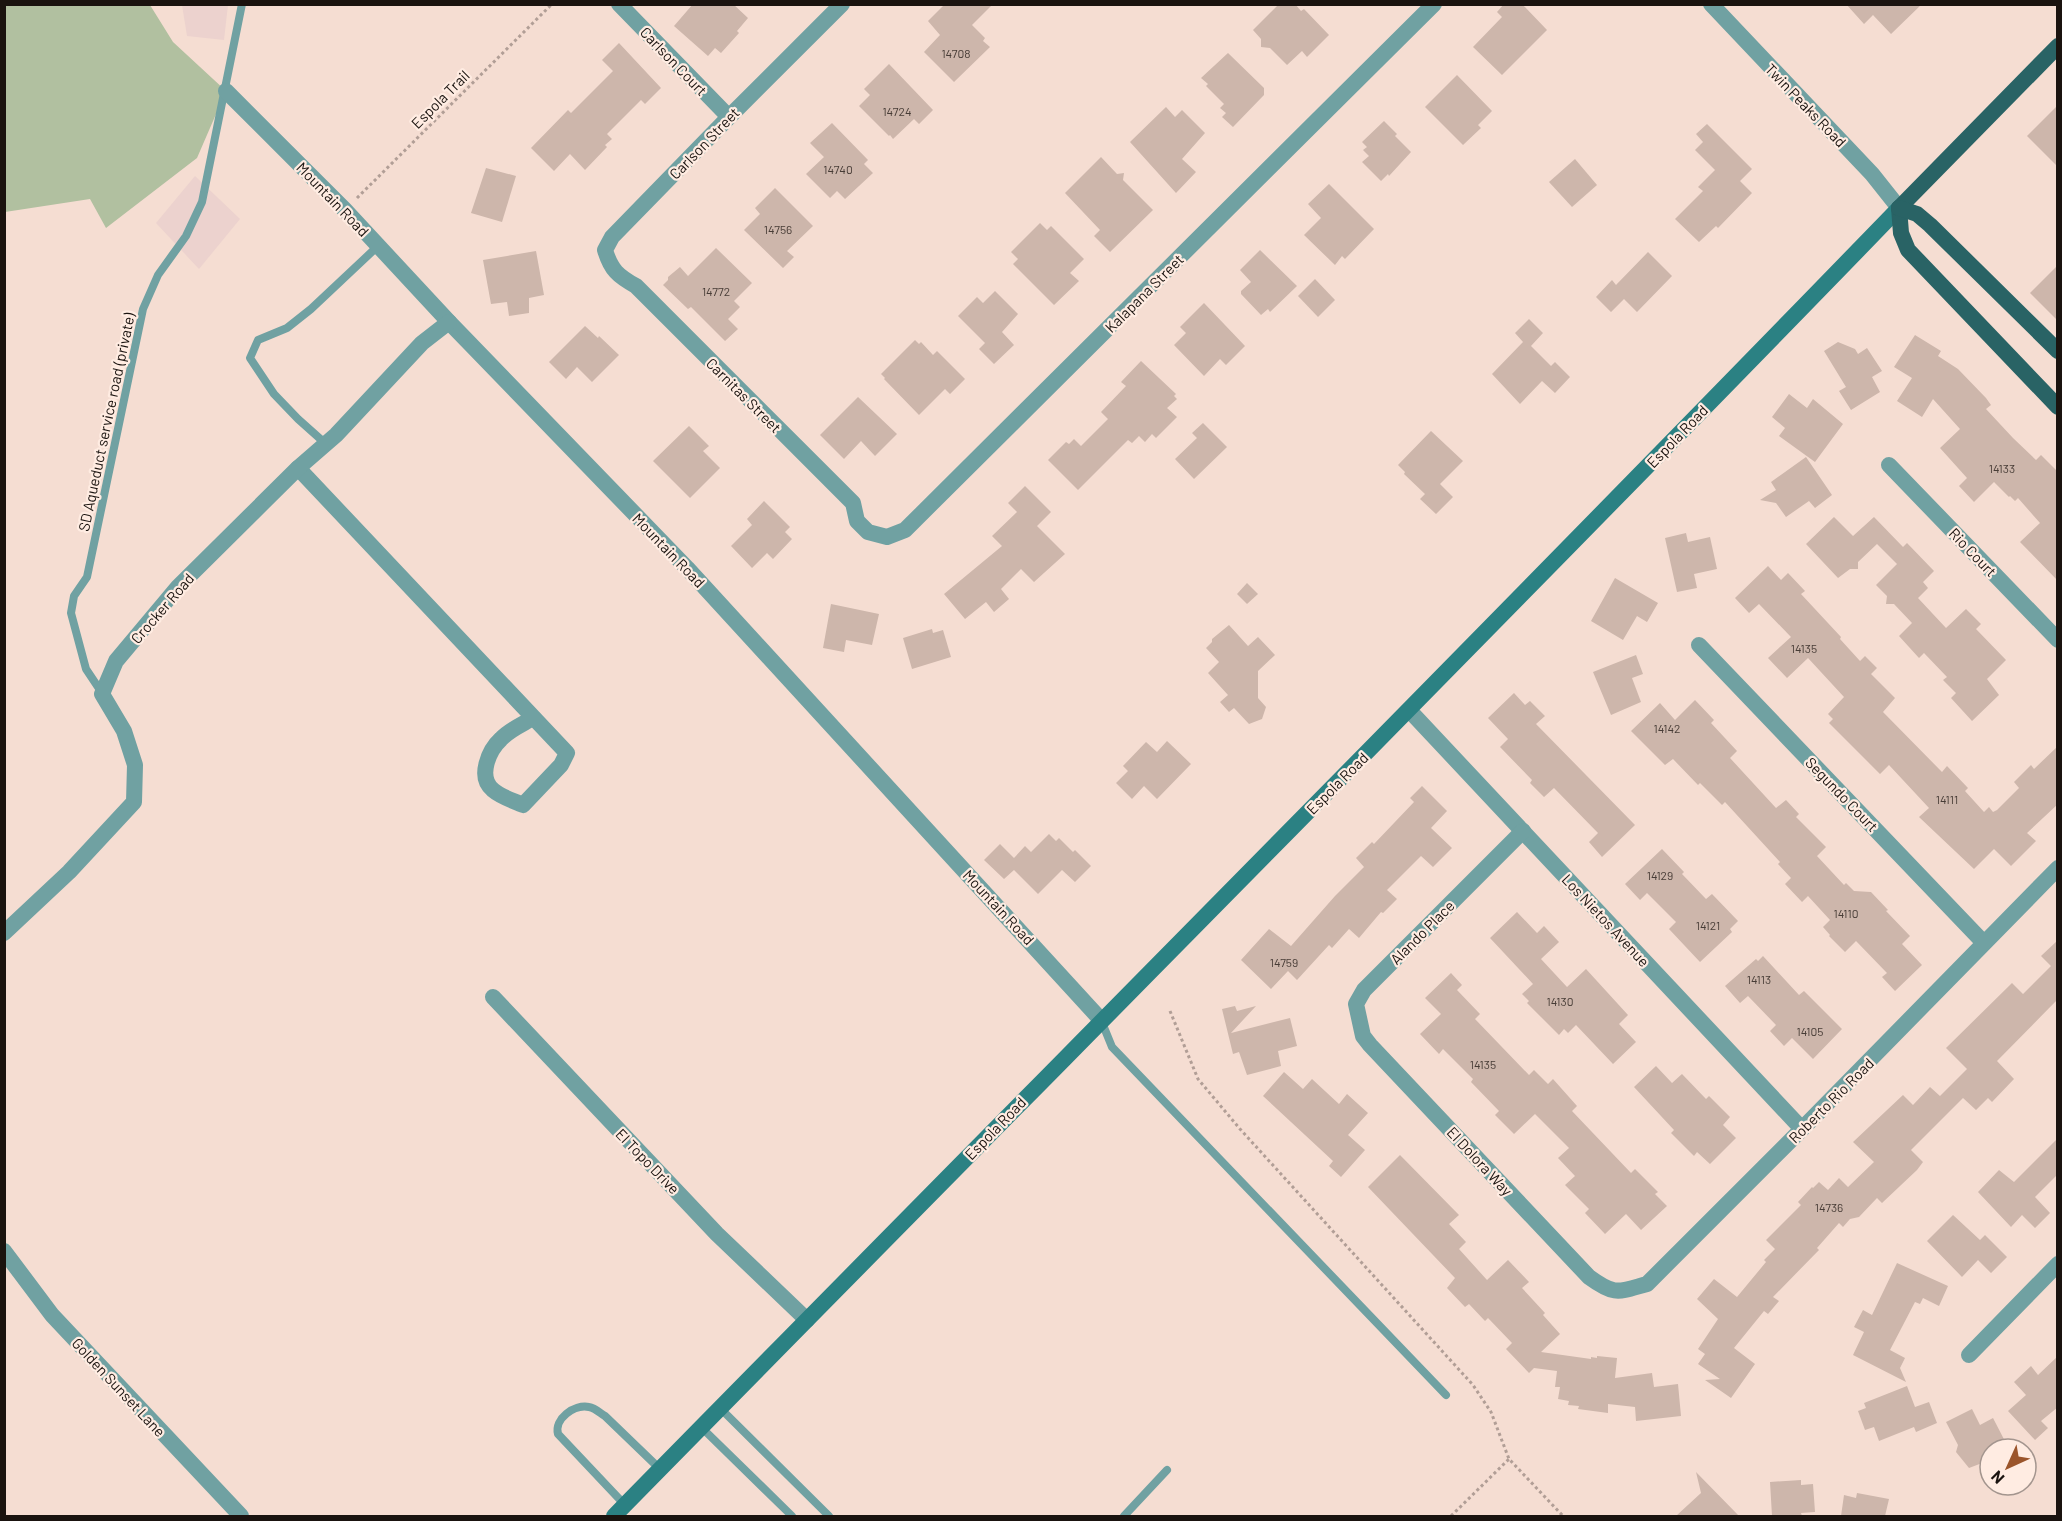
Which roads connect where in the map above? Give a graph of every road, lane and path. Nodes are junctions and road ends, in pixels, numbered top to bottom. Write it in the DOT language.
graph roads {
  1 [pos="242,4"];
  2 [pos="552,4"];
  3 [pos="619,4"];
  4 [pos="842,4"];
  5 [pos="1434,4"];
  6 [pos="1711,4"];
  7 [pos="2058,46"];
  8 [pos="226,91"];
  9 [pos="729,117"];
  10 [pos="1899,208"];
  11 [pos="345,210"];
  12 [pos="378,246"];
  13 [pos="636,286"];
  14 [pos="449,322"];
  15 [pos="2058,351"];
  16 [pos="2058,407"];
  17 [pos="326,444"];
  18 [pos="1889,465"];
  19 [pos="298,468"];
  20 [pos="853,503"];
  21 [pos="2058,640"];
  22 [pos="1699,645"];
  23 [pos="102,694"];
  24 [pos="1409,710"];
  25 [pos="533,718"];
  26 [pos="1523,831"];
  27 [pos="2058,868"];
  28 [pos="4,933"];
  29 [pos="1984,943"];
  30 [pos="493,997"];
  31 [pos="1170,1011"];
  32 [pos="1101,1020"];
  33 [pos="1370,1046"];
  34 [pos="1802,1129"];
  35 [pos="4,1251"];
  36 [pos="2058,1264"];
  37 [pos="1589,1277"];
  38 [pos="807,1320"];
  39 [pos="1969,1355"];
  40 [pos="1446,1395"];
  41 [pos="720,1407"];
  42 [pos="701,1427"];
  43 [pos="1509,1459"];
  44 [pos="660,1469"];
  45 [pos="1167,1470"];
  46 [pos="620,1510"];
  47 [pos="241,1516"];
  48 [pos="792,1516"];
  49 [pos="829,1516"];
  50 [pos="1124,1516"];
  51 [pos="1451,1516"];
  52 [pos="1563,1516"];
  1 -- 8 [label="lane, SD Aqueduct service road (private)"];
  2 -- 11 [label="path, Espola Trail"];
  3 -- 9 [label="street, Carlson Court"];
  4 -- 9 [label="street, Carlson Street"];
  5 -- 20 [label="street, Kalapana Street"];
  6 -- 10 [label="street, Twin Peaks Road"];
  7 -- 10 [label="main road, Espola Road"];
  8 -- 11 [label="street, Mountain Road"];
  8 -- 23 [label="lane, SD Aqueduct service road (private)"];
  9 -- 13 [label="street, Carlson Street"];
  10 -- 15 [label="main road, Twin Peaks Road"];
  10 -- 16 [label="main road"];
  10 -- 24 [label="main road, Espola Road"];
  11 -- 12 [label="street, Mountain Road"];
  12 -- 14 [label="street, Mountain Road"];
  12 -- 17 [label="lane"];
  13 -- 20 [label="street, Carnitas Street"];
  14 -- 17 [label="street, Crocker Road"];
  14 -- 32 [label="street, Mountain Road"];
  17 -- 19 [label="street, Crocker Road"];
  18 -- 21 [label="street, Rio Court"];
  19 -- 23 [label="street, Crocker Road"];
  19 -- 25 [label="street"];
  22 -- 29 [label="street, Segundo Court"];
  23 -- 28 [label="street"];
  24 -- 26 [label="street, Los Nietos Avenue"];
  24 -- 32 [label="main road, Espola Road"];
  25 -- 25 [label="street"];
  26 -- 33 [label="street, Alando Place"];
  26 -- 34 [label="street, Los Nietos Avenue"];
  27 -- 29 [label="street, Roberto Rio Road"];
  29 -- 34 [label="street, Roberto Rio Road"];
  30 -- 38 [label="street, El Topo Drive"];
  31 -- 43 [label="path"];
  32 -- 38 [label="main road, Espola Road"];
  32 -- 40 [label="lane"];
  33 -- 37 [label="street, El Dolora Way"];
  34 -- 37 [label="street, Roberto Rio Road"];
  35 -- 47 [label="street, Golden Sunset Lane"];
  36 -- 39 [label="street"];
  38 -- 41 [label="main road, Espola Road"];
  41 -- 42 [label="main road, Espola Road"];
  41 -- 49 [label="lane"];
  42 -- 44 [label="main road, Espola Road"];
  42 -- 48 [label="lane"];
  43 -- 51 [label="path"];
  43 -- 52 [label="path"];
  44 -- 46 [label="main road, Espola Road"];
  44 -- 46 [label="lane"];
  45 -- 50 [label="lane"];
}
